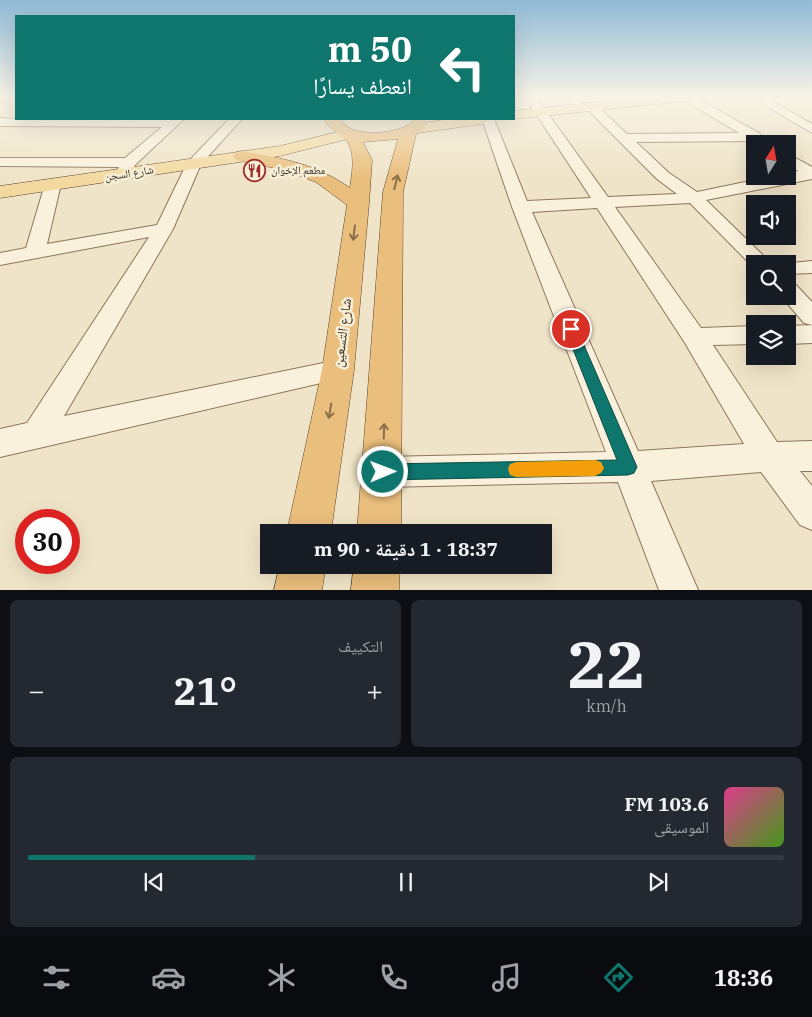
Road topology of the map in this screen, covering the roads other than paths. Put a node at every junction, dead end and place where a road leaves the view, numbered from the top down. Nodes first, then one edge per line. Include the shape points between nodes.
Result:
1 (173, 124) edge
2 (232, 124) edge
3 (439, 124) edge
4 (490, 124) edge
5 (549, 124) edge
6 (606, 124) edge
7 (734, 124) edge
8 (415, 126) edge
9 (342, 127) edge
10 (752, 135) edge
11 (623, 138) junction
12 (746, 140) edge
13 (250, 155) junction
14 (0, 162) edge
15 (194, 162) junction
16 (796, 163) edge
17 (126, 169) junction
18 (812, 173) edge
19 (53, 184) junction
20 (0, 192) edge
21 (694, 198) junction
22 (358, 203) junction
23 (604, 204) junction
24 (521, 207) junction
25 (164, 229) junction
26 (35, 252) junction
27 (753, 255) edge
28 (0, 259) edge
29 (812, 267) edge
30 (796, 268) edge
31 (796, 299) edge
32 (812, 317) edge
33 (812, 334) edge
34 (796, 335) edge
35 (746, 336) edge
36 (694, 337) junction
37 (338, 370) junction
38 (38, 433) junction
39 (0, 443) edge
40 (812, 456) edge
41 (769, 457) junction
42 (628, 467) junction
43 (383, 472) junction
44 (812, 513) edge
45 (310, 524) edge
46 (380, 524) edge
47 (301, 574) edge
48 (376, 574) edge
49 (298, 590) edge
50 (375, 590) edge
51 (679, 590) edge

1 - 17 street
2 - 15 street
3 - 8 main road
4 - 24 street
5 - 23 street
6 - 11 street
7 - 10 street
8 - 9 highway via 380,137
43 -> 8 highway via 394,192
9 - 13 main road, شارع السجن via 317,144
9 - 22 highway, شارع التسعين via 363,160
11 - 12 street
11 - 21 street via 663,176
13 - 15 main road, شارع السجن
13 - 22 highway via 323,178
14 - 17 street
15 - 17 main road, شارع السجن
15 - 25 street
16 - 18 street
17 - 19 main road, شارع السجن
18 - 21 street
19 - 20 main road, شارع السجن
19 - 26 street
21 - 23 street
21 - 27 street
22 -> 37 highway, شارع التسعين
23 - 24 street
23 - 36 street
24 - 42 street
25 - 26 street
25 - 38 street
26 - 28 street
29 - 30 street
31 - 32 street
33 - 34 street
35 - 36 street
36 - 41 street
37 - 38 street
37 -> 45 highway, شارع التسعين
38 - 39 street
40 - 41 street
41 - 42 street
41 - 44 street
42 - 43 street
42 - 51 street
43 - 46 highway
47 - 49 highway
48 - 50 highway

